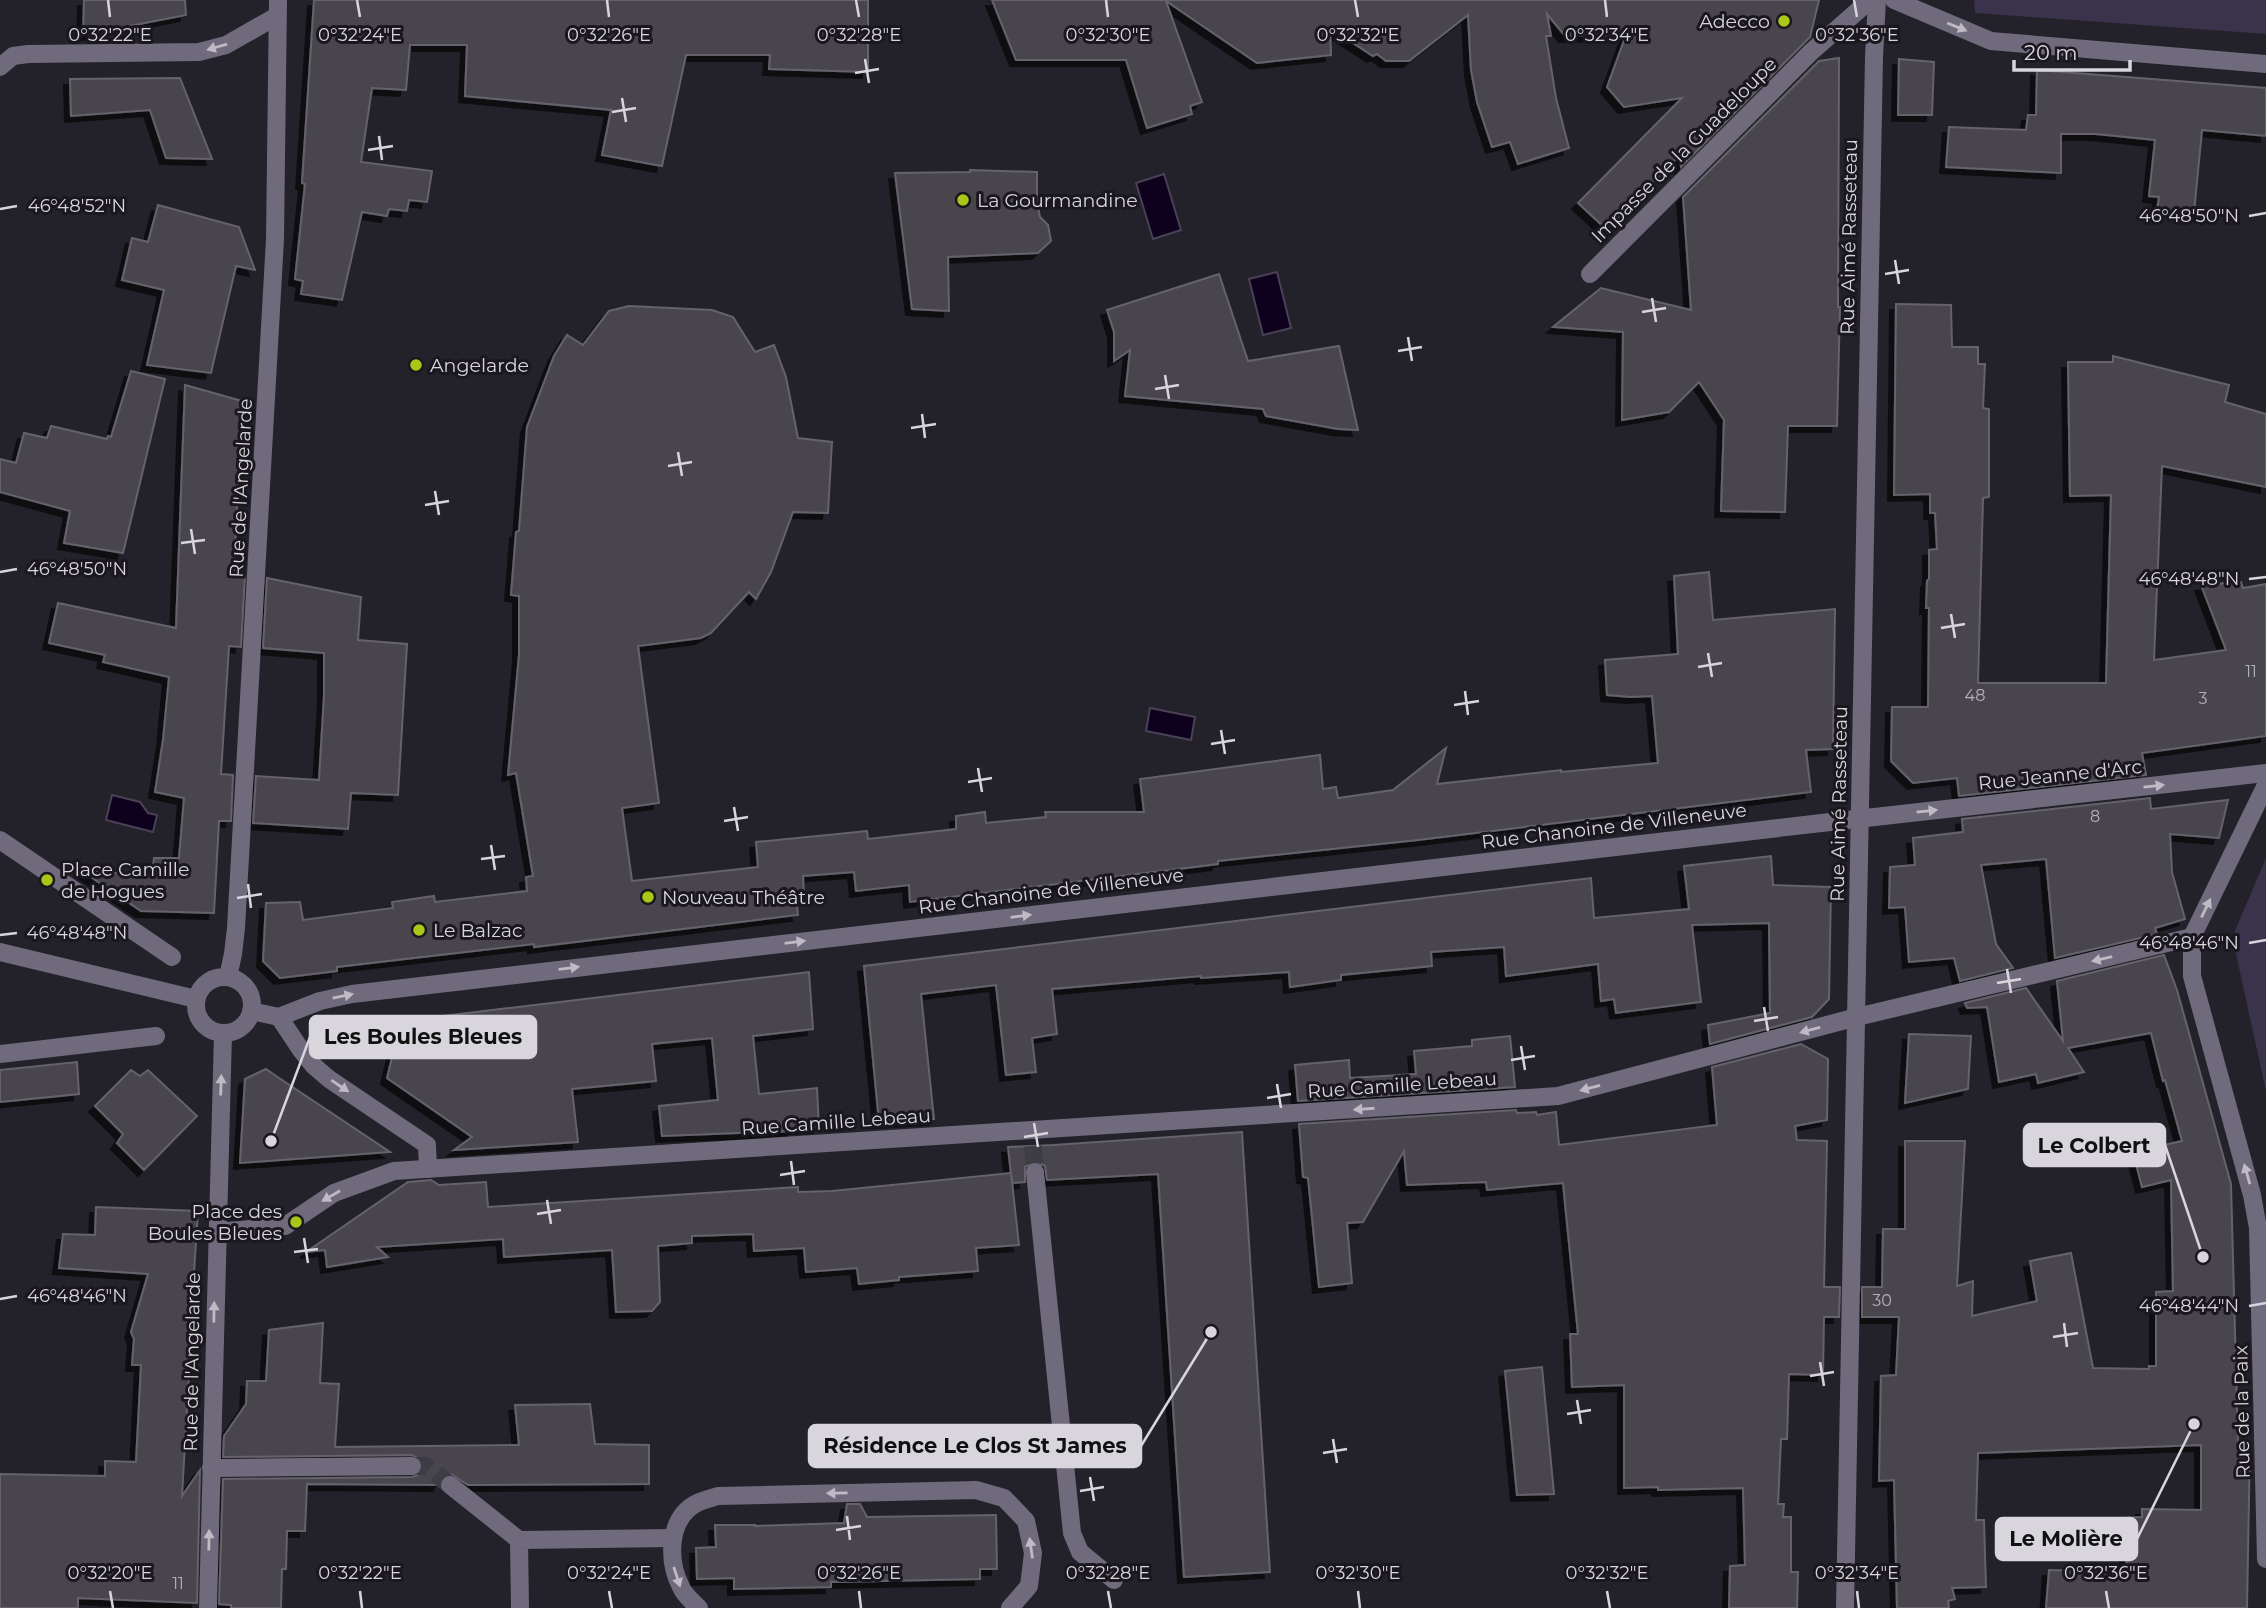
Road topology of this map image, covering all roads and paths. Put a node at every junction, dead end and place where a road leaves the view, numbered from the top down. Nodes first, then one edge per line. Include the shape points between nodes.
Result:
1 (1870, 0) edge
2 (1877, 0) edge
3 (1894, 0) edge
4 (278, 8) edge
5 (2266, 64) edge
6 (0, 67) edge
7 (1590, 274) dead end
8 (2266, 774) edge
9 (2266, 785) edge
10 (1860, 818) junction
11 (0, 840) edge
12 (2192, 937) junction
13 (0, 952) edge
14 (172, 957) dead end
15 (228, 977) junction
16 (196, 999) junction
17 (251, 1011) junction
18 (279, 1017) junction
19 (1857, 1017) junction
20 (223, 1033) junction
21 (156, 1036) dead end
22 (0, 1054) edge
23 (428, 1169) junction
24 (1035, 1172) tunnel mouth
25 (216, 1233) junction
26 (411, 1466) tunnel mouth
27 (211, 1468) junction
28 (450, 1485) tunnel mouth
29 (672, 1538) junction
30 (519, 1540) junction
31 (2266, 1559) edge
32 (1114, 1580) dead end
33 (208, 1608) edge
34 (520, 1608) edge
35 (699, 1608) edge
36 (1010, 1608) edge
37 (1845, 1608) edge

1 - 7 street, Impasse de la Guadeloupe via 1811,52
2 - 10 street, Rue Aimé Rasseteau
3 -> 5 street via 1991,41
4 -> 6 street via 226,45 199,52 28,54 13,56
4 - 15 street, Rue de l'Angelarde via 275,239 236,929
10 -> 8 street, Rue Jeanne d'Arc
12 -> 9 street, Rue de la Paix
18 -> 10 street, Rue Chanoine de Villeneuve via 352,994
10 - 19 street, Rue Aimé Rasseteau
11 - 14 street
12 -> 19 street, Rue Camille Lebeau
31 -> 12 street, Rue de la Paix via 2258,1228 2192,976
13 - 16 street
15 - 16 street via 210,980
15 - 17 street via 244,985
16 - 20 street via 201,1022
17 - 18 street
17 - 20 street via 240,1027
18 -> 23 street via 314,1066 427,1146
19 -> 23 street, Rue Camille Lebeau via 1558,1096 1032,1138
19 - 37 street, Rue Aimé Rasseteau
25 -> 20 street, Rue de l'Angelarde
21 - 22 street
23 -> 25 street, Rue Camille Lebeau via 394,1171 334,1193 285,1226
24 - 32 street via 1072,1532 1080,1552
27 -> 25 street, Rue de l'Angelarde
26 - 27 street
33 -> 27 street, Rue de l'Angelarde
28 - 30 street
29 - 30 street
29 -> 35 street via 673,1566 681,1589
36 -> 29 street via 1030,1586 1033,1553 1026,1521 1004,1497 976,1490 718,1496 695,1504 678,1520
30 - 34 street

